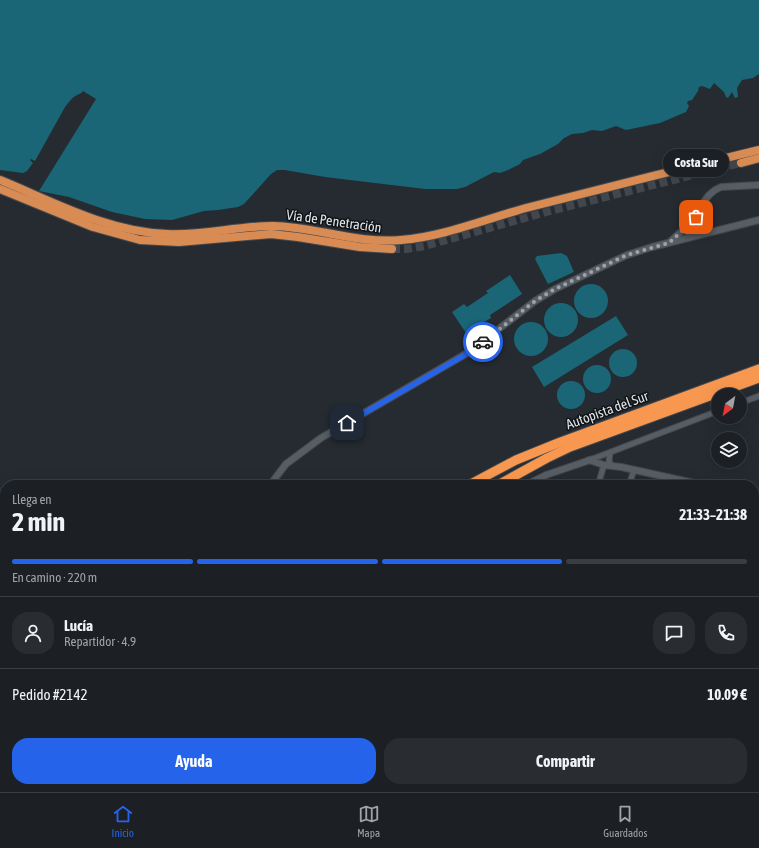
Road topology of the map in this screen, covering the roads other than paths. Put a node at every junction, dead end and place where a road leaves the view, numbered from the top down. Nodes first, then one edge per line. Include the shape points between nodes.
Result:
1 (759, 150) edge
2 (759, 158) edge
3 (741, 163) tunnel mouth
4 (0, 180) edge
5 (759, 185) edge
6 (0, 189) edge
7 (759, 220) edge
8 (690, 224) junction
9 (704, 234) junction
10 (316, 236) junction
11 (688, 237) junction
12 (669, 243) junction
13 (392, 249) tunnel mouth
14 (759, 369) edge
15 (759, 378) edge
16 (759, 396) edge
17 (747, 400) edge
18 (711, 414) edge
19 (610, 453) junction
20 (592, 459) junction
21 (607, 464) junction
22 (634, 470) junction
23 (668, 477) junction
24 (274, 480) edge
25 (478, 480) edge
26 (507, 480) edge
27 (536, 480) edge
28 (600, 480) edge
29 (631, 480) edge
30 (667, 480) edge
31 (681, 480) edge

1 - 10 highway, Vía de Penetración via 424,237 376,241
2 - 3 highway
4 - 10 highway, Vía de Penetración via 104,222 144,232 177,235 268,226 288,227
5 - 8 street via 718,188 709,195
6 - 10 highway, Vía de Penetración via 93,227 140,240 179,242 271,234
7 - 9 street
8 - 9 street
8 - 11 street via 685,231
8 - 12 street
9 - 11 street
10 - 13 highway, Vía de Penetración via 360,247
11 - 12 street
12 - 24 street via 621,258 555,289 535,301 469,352 321,438 286,464
14 - 25 highway, Autopista del Sur via 558,443 516,460
15 - 26 highway, Autopista del Sur via 570,447
16 - 17 street
18 - 19 street
19 - 20 street
19 - 21 street
20 - 21 street
20 - 27 street
21 - 22 street
21 - 28 street
22 - 23 street
22 - 29 street
23 - 30 street
23 - 31 street

